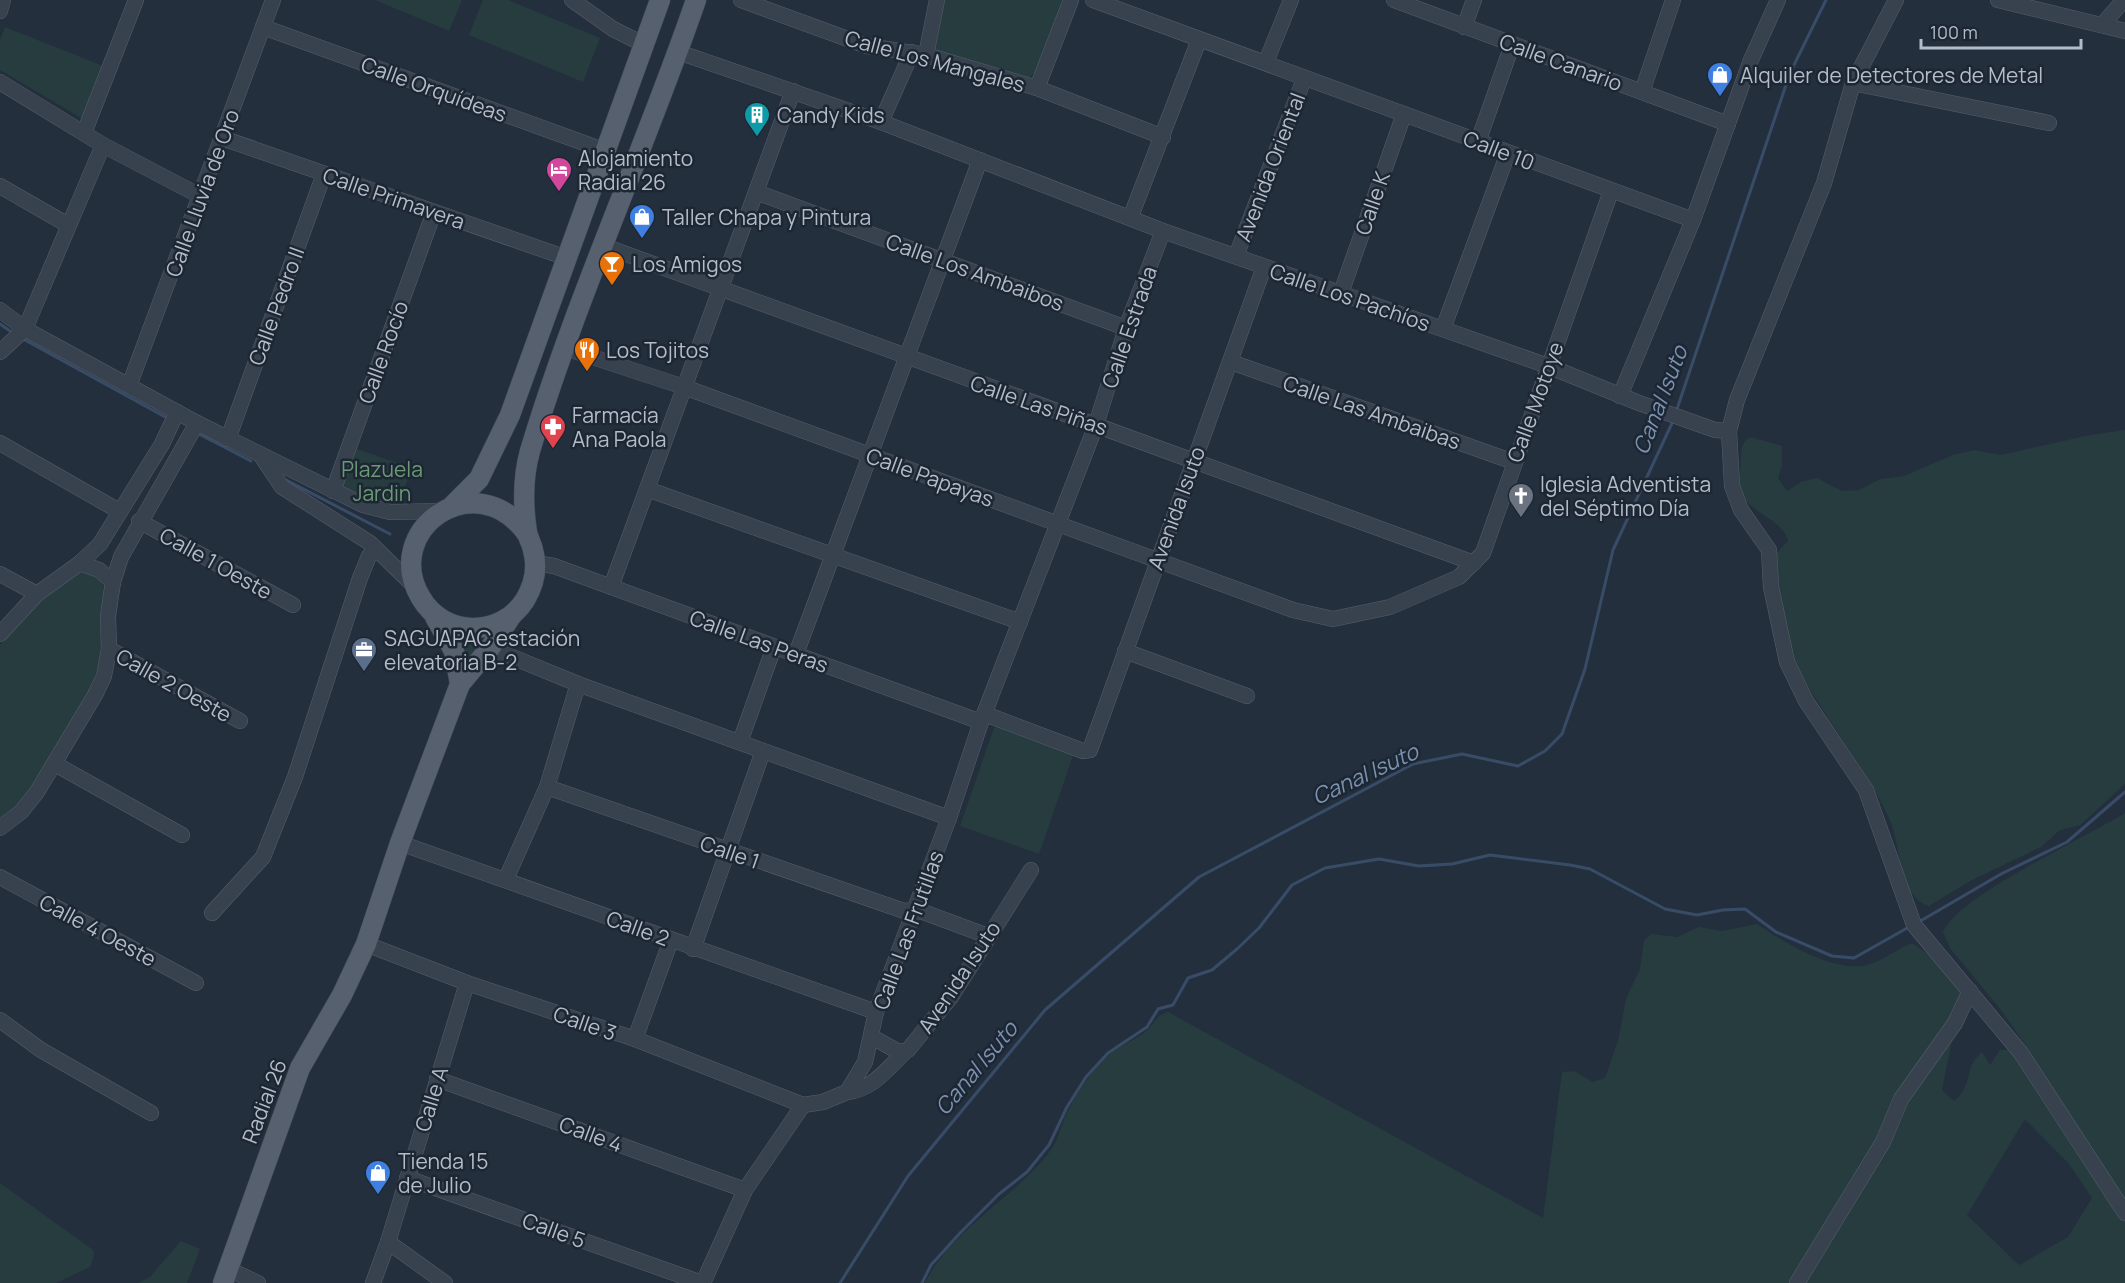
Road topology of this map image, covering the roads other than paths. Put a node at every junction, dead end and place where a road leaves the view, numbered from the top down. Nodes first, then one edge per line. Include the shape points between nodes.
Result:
1 (3, 0) edge
2 (136, 0) edge
3 (273, 0) edge
4 (572, 0) edge
5 (660, 0) edge
6 (696, 0) edge
7 (741, 0) edge
8 (938, 0) edge
9 (1071, 0) edge
10 (1093, 0) edge
11 (1291, 0) edge
12 (1394, 0) edge
13 (1474, 0) edge
14 (1673, 0) edge
15 (1778, 0) edge
16 (1896, 0) edge
17 (1998, 0) edge
18 (2124, 0) edge
19 (0, 11) edge
20 (2102, 25) junction
21 (263, 27) junction
22 (1464, 27) junction
23 (2125, 31) edge
24 (1199, 40) junction
25 (645, 45) junction
26 (1512, 45) junction
27 (678, 52) junction
28 (919, 53) junction
29 (1266, 62) junction
30 (1304, 79) junction
31 (0, 82) edge
32 (1853, 82) junction
33 (1037, 88) junction
34 (793, 91) junction
35 (1642, 92) junction
36 (1404, 114) junction
37 (881, 122) junction
38 (2049, 123) dead end
39 (1728, 124) junction
40 (84, 133) junction
41 (1163, 137) junction
42 (222, 138) junction
43 (1478, 142) junction
44 (103, 145) junction
45 (606, 151) junction
46 (1508, 153) junction
47 (980, 160) junction
48 (324, 174) junction
49 (0, 186) edge
50 (1611, 191) junction
51 (756, 192) junction
52 (202, 197) junction
53 (434, 212) junction
54 (1131, 216) junction
55 (1693, 220) junction
56 (68, 225) junction
57 (1163, 231) junction
58 (604, 246) junction
59 (1236, 256) junction
60 (567, 258) junction
61 (944, 260) junction
62 (1264, 267) junction
63 (721, 288) junction
64 (1341, 292) junction
65 (0, 310) edge
66 (1126, 328) junction
67 (26, 329) junction
68 (1443, 329) junction
69 (4, 342) edge
70 (566, 348) junction
71 (907, 358) junction
72 (1231, 362) junction
73 (1548, 366) junction
74 (129, 386) junction
75 (684, 387) junction
76 (1620, 396) junction
77 (510, 415) junction
78 (175, 419) junction
79 (1096, 425) junction
80 (193, 428) junction
81 (536, 431) junction
82 (1722, 431) junction
83 (228, 439) junction
84 (0, 443) edge
85 (260, 454) junction
86 (871, 456) junction
87 (1193, 459) junction
88 (1514, 462) junction
89 (647, 489) junction
90 (333, 491) junction
91 (447, 509) junction
92 (119, 511) junction
93 (139, 520) junction
94 (1058, 524) junction
95 (527, 534) junction
96 (100, 544) junction
97 (376, 549) junction
98 (834, 554) junction
99 (120, 557) junction
100 (1157, 560) junction
101 (1474, 562) junction
102 (80, 563) junction
103 (536, 563) junction
104 (0, 574) edge
105 (113, 582) junction
106 (415, 587) junction
107 (611, 587) junction
108 (37, 594) junction
109 (293, 605) dead end
110 (429, 609) junction
111 (1293, 610) joint
112 (512, 614) junction
113 (1020, 622) junction
114 (0, 634) edge
115 (774, 647) junction
116 (490, 648) junction
117 (109, 650) junction
118 (1125, 651) junction
119 (796, 654) junction
120 (460, 684) junction
121 (578, 684) junction
122 (1247, 696) dead end
123 (983, 718) junction
124 (240, 721) dead end
125 (741, 742) junction
126 (1090, 750) joint
127 (763, 751) junction
128 (55, 764) junction
129 (547, 787) junction
130 (949, 818) junction
131 (0, 828) edge
132 (182, 835) dead end
133 (400, 843) junction
134 (729, 852) junction
135 (1031, 870) dead end
136 (0, 877) edge
137 (506, 879) junction
138 (915, 909) junction
139 (212, 913) dead end
140 (988, 936) junction
141 (671, 940) junction
142 (366, 944) junction
143 (693, 949) junction
144 (196, 982) dead end
145 (467, 983) junction
146 (1970, 991) junction
147 (876, 1012) junction
148 (0, 1020) edge
149 (872, 1037) junction
150 (634, 1040) junction
151 (905, 1052) junction
152 (437, 1079) junction
153 (847, 1092) junction
154 (803, 1105) junction
155 (151, 1113) dead end
156 (407, 1178) junction
157 (745, 1190) junction
158 (2125, 1213) edge
159 (388, 1242) junction
160 (225, 1276) edge
161 (258, 1283) edge
162 (373, 1283) edge
163 (445, 1283) edge
164 (702, 1283) edge
165 (1797, 1283) edge

1 - 19 street
2 - 40 street
3 - 21 street, Calle Lluvia de Oro
4 - 25 street via 613,29
5 - 25 main road
6 - 27 main road
7 - 28 street, Calle Los Mangales via 867,46
8 - 28 street
9 - 33 street
10 - 24 street, Avenida Oriental
11 - 29 street
12 - 22 street, Calle Canario
13 - 22 street
14 - 35 street
15 - 39 street
16 - 32 street
17 - 20 street
18 - 20 street
20 - 23 street
21 - 42 street, Calle Lluvia de Oro
21 - 45 street, Calle Orquídeas
22 - 26 street, Calle Canario
24 - 29 street, Avenida Oriental
24 - 41 street
25 - 45 main road
26 - 35 street, Calle Canario
26 - 43 street
27 - 34 street, Calle Los Pachíos
27 - 58 main road
28 - 33 street, Calle Los Mangales
28 - 37 street
29 - 30 street, Avenida Oriental
30 - 36 street, Calle 10
30 - 59 street, Avenida Oriental
31 - 40 street
32 - 38 street
32 - 82 street via 1824,183
33 - 41 street, Calle Los Mangales
34 - 37 street, Calle Los Pachíos
34 - 51 street
35 - 39 street, Calle Canario
36 - 43 street, Calle 10
36 - 64 street, Calle K
37 - 47 street, Calle Los Pachíos
39 - 55 street
40 - 44 street
41 - 54 street
42 - 48 street, Calle Primavera
42 - 52 street, Calle Lluvia de Oro
43 - 46 street, Calle 10
44 - 52 street
44 - 56 street
45 - 60 main road
46 - 50 street, Calle 10
46 - 68 street
47 - 54 street, Calle Los Pachíos
47 - 61 street
48 - 53 street, Calle Primavera
48 - 83 street, Calle Pedro II
49 - 56 street
50 - 55 street, Calle 10
50 - 73 street, Calle Motoye
51 - 61 street, Calle Los Ambaibos
51 - 63 street
52 - 74 street, Calle Lluvia de Oro
53 - 60 street, Calle Primavera
53 - 90 street, Calle Rocío
54 - 57 street, Calle Los Pachíos
55 - 76 street
56 - 67 street
57 - 59 street, Calle Los Pachíos
57 - 66 street, Calle Estrada
58 - 63 street, Calle Las Piñas
58 - 70 main road
59 - 62 street, Calle Los Pachíos
60 - 77 main road
61 - 66 street, Calle Los Ambaibos
61 - 71 street
62 - 64 street, Calle Los Pachíos
62 - 72 street, Avenida Isuto
63 - 71 street, Calle Las Piñas
63 - 75 street
64 - 68 street, Calle Los Pachíos
65 - 67 street
66 - 79 street, Calle Estrada
67 - 69 street
67 - 74 street
68 - 73 street, Calle Los Pachíos
70 - 75 street, Calle Papayas
70 - 81 main road
71 - 79 street, Calle Las Piñas
71 - 86 street
72 - 87 street, Avenida Isuto
72 - 88 street, Calle Las Ambaibas
73 - 76 street, Calle Los Pachíos
73 - 88 street, Calle Motoye
74 - 78 street
75 - 86 street, Calle Papayas
75 - 89 street
76 - 82 street, Calle Los Pachíos
77 - 81 main road via 520,430
77 - 91 main road via 479,479
78 - 80 street
78 - 92 street
79 - 87 street, Calle Las Piñas
79 - 94 street, Calle Estrada
80 - 83 street
80 - 93 street
81 - 95 main road via 528,456 524,492
82 - 146 street via 1732,486 1741,510 1769,550 1771,587 1787,662 1806,701 1866,790 1914,925
83 - 85 street
84 - 92 street
85 - 90 street
85 - 97 street via 282,487
86 - 94 street, Calle Papayas
86 - 98 street
87 - 100 street, Avenida Isuto
87 - 101 street, Calle Las Piñas
88 - 101 street, Calle Motoye via 1483,553
89 - 98 street
89 - 107 street
90 - 91 street via 390,512
91 - 95 main road via 483,503 502,509
91 - 106 main road via 429,521 418,536 412,552
92 - 96 street
93 - 99 street
93 - 109 street, Calle 1 Oeste
94 - 100 street, Calle Papayas
94 - 113 street, Calle Estrada
95 - 103 main road
96 - 99 street via 104,555
96 - 102 street
97 - 106 street
97 - 139 street via 360,578 295,777 262,856
98 - 113 street
98 - 119 street
99 - 105 street
100 - 111 street, Calle Papayas
100 - 118 street, Avenida Isuto
101 - 111 street, Calle Motoye via 1459,577 1390,607 1333,619
102 - 105 street via 99,570
102 - 108 street
103 - 107 street, Calle Las Peras
103 - 112 main road via 530,591
104 - 108 street
105 - 117 street
106 - 110 main road
107 - 115 street, Calle Las Peras
108 - 114 street
110 - 112 main road via 454,627 472,629 500,622
110 - 120 main road via 454,651
112 - 116 main road
113 - 123 street, Calle Las Frutillas
115 - 119 street, Calle Las Peras
115 - 125 street
116 - 120 main road
116 - 121 street
117 - 124 street, Calle 2 Oeste
117 - 128 street via 95,695
118 - 122 street
118 - 126 street, Avenida Isuto
119 - 123 street, Calle Las Peras
120 - 133 main road, Radial 26
121 - 125 street
121 - 129 street
123 - 126 street, Calle Las Peras
123 - 130 street, Calle Las Frutillas
125 - 127 street
127 - 130 street
127 - 134 street
128 - 131 street via 21,812
128 - 132 street
129 - 134 street, Calle 1
129 - 137 street
130 - 138 street, Calle Las Frutillas
133 - 137 street, Calle 2
133 - 142 main road, Radial 26
134 - 138 street, Calle 1 via 904,911
134 - 143 street
135 - 140 street, Avenida Isuto
136 - 144 street, Calle 4 Oeste
137 - 141 street, Calle 2
138 - 140 street, Calle 1
138 - 147 street, Calle Las Frutillas
140 - 151 street, Avenida Isuto via 951,997
141 - 143 street, Calle 2
141 - 150 street
142 - 145 street, Calle 3
142 - 160 main road, Radial 26 via 300,1068
143 - 147 street, Calle 2
145 - 150 street, Calle 3
145 - 152 street, Calle A
146 - 158 street via 2021,1053
146 - 165 street via 1955,1023 1900,1099 1883,1142
147 - 149 street, Calle Las Frutillas
148 - 155 street via 41,1050
149 - 151 street, Avenida Isuto
149 - 153 street, Calle Las Frutillas via 865,1062
150 - 154 street, Calle 3
151 - 153 street via 871,1085
152 - 156 street, Calle A
152 - 157 street, Calle 4
153 - 154 street
154 - 157 street
156 - 159 street, Calle A
156 - 164 street, Calle 5
157 - 164 street
159 - 162 street, Calle A
159 - 163 street
160 - 161 street

